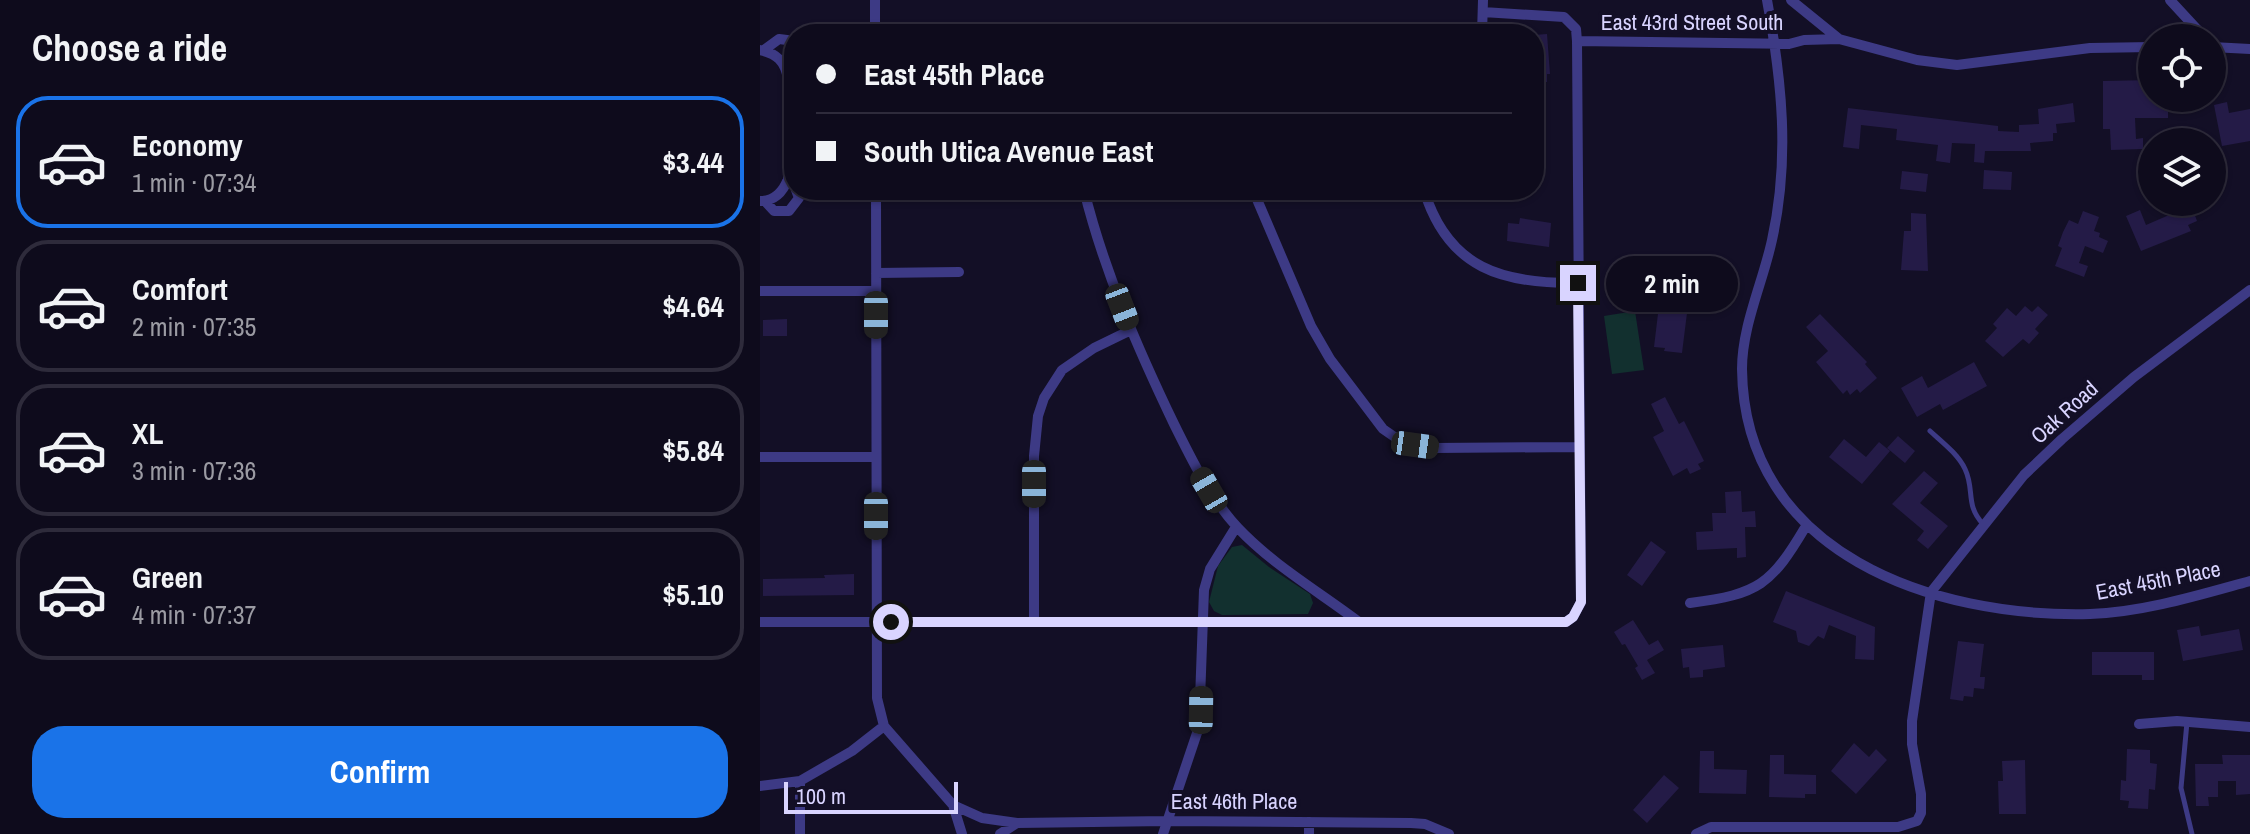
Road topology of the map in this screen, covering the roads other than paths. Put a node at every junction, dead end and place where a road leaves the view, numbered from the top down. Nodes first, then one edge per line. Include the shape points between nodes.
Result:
1 (875, 0) edge
2 (1483, 0) edge
3 (1767, 0) edge
4 (1791, 0) edge
5 (2170, 0) edge
6 (1483, 12) junction
7 (875, 24) edge
8 (1482, 24) edge
9 (2192, 24) edge
10 (1839, 39) junction
11 (784, 40) edge
12 (1577, 41) junction
13 (1774, 43) junction
14 (2138, 47) edge
15 (2226, 47) edge
16 (2250, 49) edge
17 (762, 50) edge
18 (784, 63) edge
19 (784, 191) edge
20 (797, 200) edge
21 (876, 200) edge
22 (1087, 200) edge
23 (1257, 200) edge
24 (1428, 200) edge
25 (762, 201) edge
26 (959, 272) dead end
27 (876, 273) junction
28 (1578, 283) junction
29 (2250, 290) edge
30 (760, 291) edge
31 (876, 291) junction
32 (1131, 330) junction
33 (1930, 431) dead end
34 (1578, 447) junction
35 (760, 457) edge
36 (876, 457) junction
37 (1983, 524) junction
38 (1806, 526) junction
39 (1236, 527) junction
40 (2250, 581) edge
41 (1931, 592) junction
42 (1690, 603) dead end
43 (760, 622) edge
44 (877, 622) junction
45 (1034, 622) junction
46 (1202, 622) junction
47 (1359, 622) junction
48 (2188, 721) junction
49 (2139, 724) dead end
50 (884, 726) junction
51 (2250, 727) edge
52 (800, 781) junction
53 (760, 786) edge
54 (953, 805) junction
55 (1168, 821) junction
56 (1309, 822) junction
57 (1017, 823) junction
58 (1849, 830) edge
59 (800, 834) edge
60 (962, 834) edge
61 (1000, 834) edge
62 (1163, 834) edge
63 (1309, 834) edge
64 (1449, 834) edge
65 (1696, 834) edge
66 (2192, 834) edge

1 - 7 street
2 - 6 street
3 - 13 street, East 45th Place
4 - 10 street
5 - 9 street
6 - 8 street
6 - 12 street, East 43rd Street South via 1564,17 1576,29
10 - 13 street, East 43rd Street South
10 - 14 street, East 43rd Street South via 1957,65
11 - 17 street
12 - 13 street, East 43rd Street South
12 - 28 street
13 - 38 street, East 45th Place via 1783,115 1781,191 1745,342 1743,377 1746,412 1760,459
15 - 16 street
17 - 18 street
19 - 25 street
20 - 25 street via 789,211 774,211
21 - 27 street
22 - 32 street
23 - 34 street via 1330,359 1372,417 1399,440 1434,448
24 - 28 street via 1450,241 1480,267 1533,283
26 - 27 street
27 - 31 street
28 - 34 street
29 - 37 street, Oak Road via 2085,418 2024,475
30 - 31 street
31 - 36 street
32 - 39 street via 1191,458
32 - 45 street via 1062,370 1038,416
33 - 37 lane via 1965,470 1973,514
34 - 47 street via 1581,602 1573,617 1566,622
35 - 36 street
36 - 44 street
37 - 41 street, Oak Road
38 - 41 street, East 45th Place via 1865,567
38 - 42 street via 1777,572 1761,585
39 - 46 street via 1210,569
39 - 47 street
40 - 41 street, East 45th Place via 2094,614 2033,614
41 - 58 street via 1912,721 1921,813 1917,821 1898,827
43 - 44 street
44 - 45 street
44 - 50 street via 877,698
45 - 46 street
46 - 47 street
46 - 55 street via 1199,727
48 - 49 street
48 - 51 street
48 - 66 lane via 2181,788
50 - 52 street
50 - 54 street
52 - 53 street
52 - 59 street
54 - 57 street, East 46th Place via 994,821
54 - 60 street
55 - 56 street, East 46th Place
55 - 57 street, East 46th Place
55 - 62 street
56 - 63 street
56 - 64 street, East 46th Place via 1425,824
57 - 61 street
58 - 65 street via 1711,827

